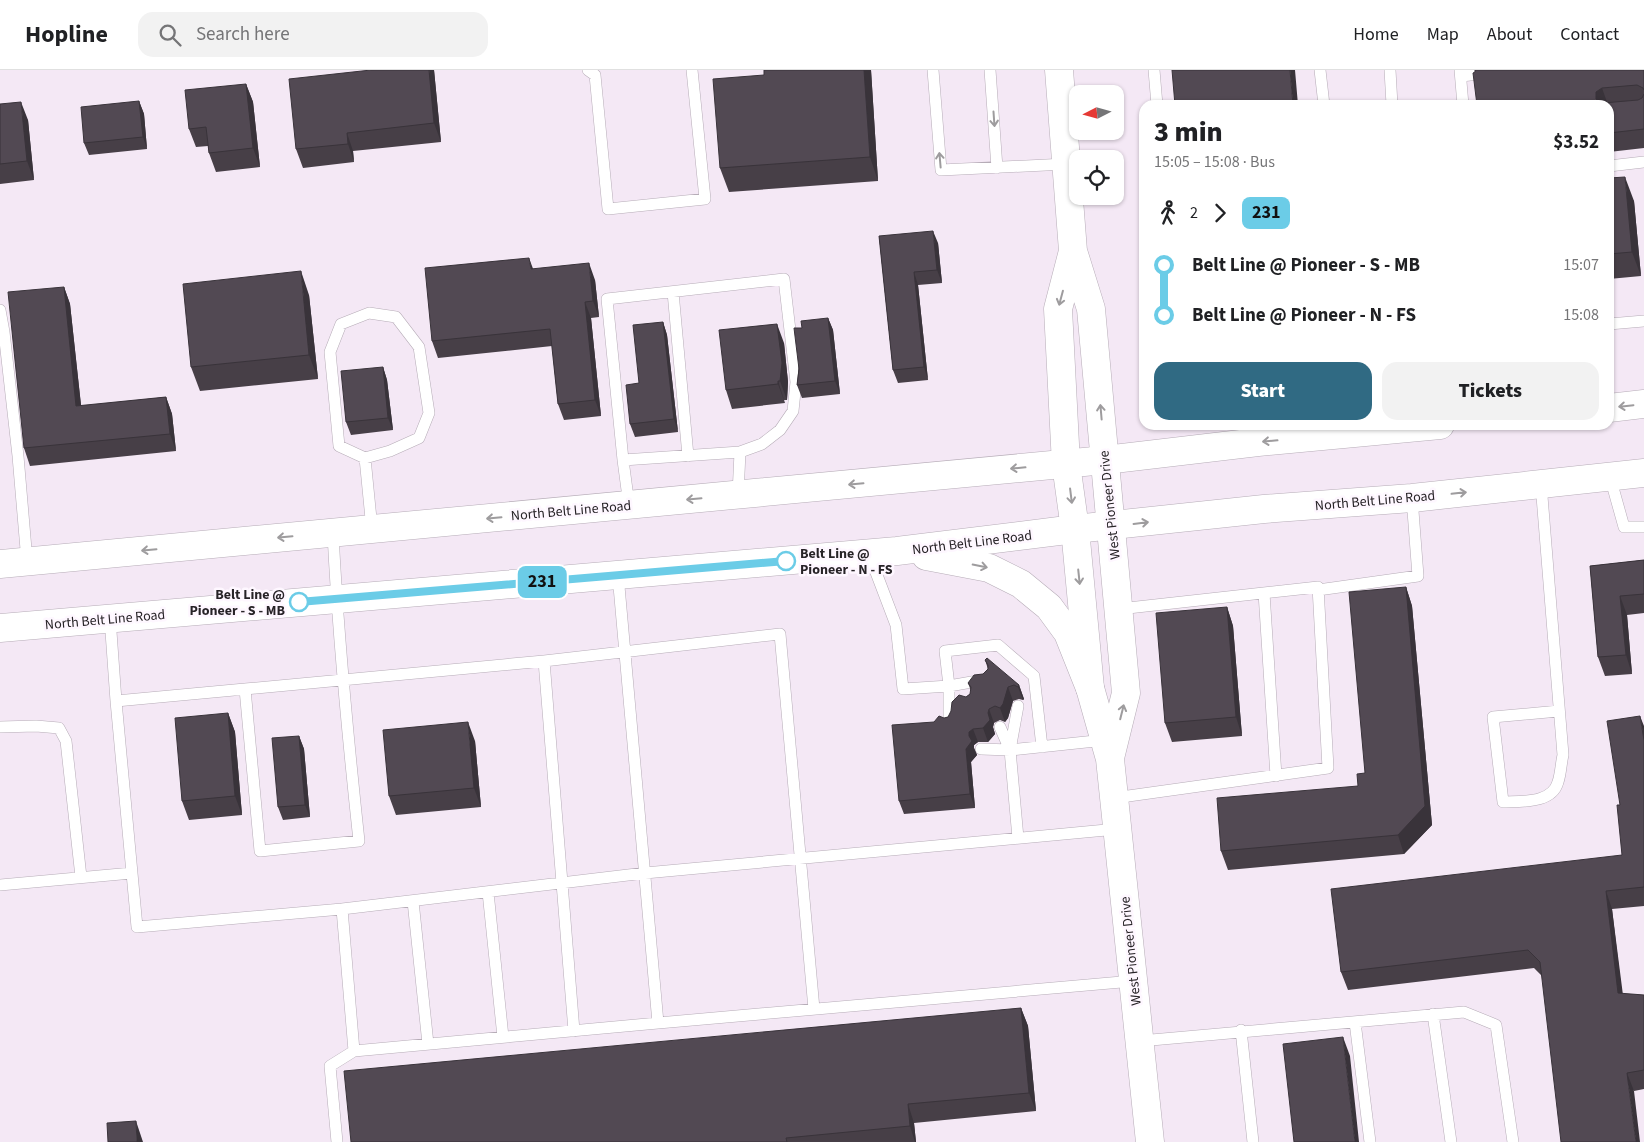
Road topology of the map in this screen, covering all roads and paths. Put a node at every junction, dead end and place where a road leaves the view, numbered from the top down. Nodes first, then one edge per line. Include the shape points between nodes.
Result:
1 (588, 70) edge
2 (692, 70) edge
3 (933, 70) edge
4 (990, 70) edge
5 (1059, 70) edge
6 (1154, 70) edge
7 (1320, 70) edge
8 (1390, 70) edge
9 (1505, 72) edge
10 (1460, 73) edge
11 (1157, 100) edge
12 (1323, 100) edge
13 (1392, 100) edge
14 (1462, 100) edge
15 (1644, 162) edge
16 (1066, 164) junction
17 (1614, 165) edge
18 (997, 168) junction
19 (1073, 251) junction
20 (673, 292) junction
21 (0, 310) edge
22 (1644, 321) edge
23 (1614, 324) edge
24 (1644, 404) edge
25 (1614, 407) edge
26 (1337, 430) edge
27 (1296, 432) edge
28 (740, 452) junction
29 (688, 456) junction
30 (365, 458) junction
31 (623, 460) junction
32 (1105, 460) junction
33 (1066, 464) junction
34 (1644, 473) edge
35 (1610, 477) junction
36 (1541, 484) junction
37 (738, 495) junction
38 (1412, 498) junction
39 (629, 505) junction
40 (1112, 526) junction
41 (1644, 527) edge
42 (372, 529) junction
43 (1075, 529) junction
44 (333, 532) junction
45 (897, 552) junction
46 (869, 554) junction
47 (27, 561) junction
48 (0, 564) edge
49 (618, 575) junction
50 (1318, 590) junction
51 (1264, 593) junction
52 (337, 599) junction
53 (1119, 609) junction
54 (110, 618) junction
55 (0, 628) edge
56 (625, 651) junction
57 (544, 661) junction
58 (344, 680) junction
59 (986, 680) edge
60 (949, 686) junction
61 (1090, 688) junction
62 (245, 689) junction
63 (963, 697) edge
64 (116, 702) junction
65 (1018, 706) dead end
66 (1559, 711) junction
67 (949, 724) edge
68 (0, 727) edge
69 (1000, 727) dead end
70 (1042, 747) junction
71 (982, 749) dead end
72 (1010, 750) junction
73 (1107, 750) junction
74 (1276, 776) junction
75 (1114, 798) junction
76 (1117, 828) junction
77 (1018, 838) junction
78 (800, 858) junction
79 (132, 873) junction
80 (645, 873) junction
81 (81, 877) junction
82 (561, 883) junction
83 (0, 885) edge
84 (488, 892) junction
85 (413, 901) junction
86 (342, 909) junction
87 (1133, 981) junction
88 (814, 1009) junction
89 (1433, 1014) junction
90 (1355, 1022) junction
91 (658, 1023) junction
92 (1241, 1030) junction
93 (574, 1031) junction
94 (503, 1037) junction
95 (1140, 1040) junction
96 (428, 1044) junction
97 (354, 1051) junction
98 (337, 1142) edge
99 (1150, 1142) edge
100 (1253, 1142) edge
101 (1370, 1142) edge
102 (1451, 1142) edge
103 (1513, 1142) edge

1 - 2 lane via 594,75 608,209 705,199
18 -> 3 lane via 941,170
4 -> 18 lane
5 - 16 main road, West Pioneer Drive
6 - 11 lane
7 - 12 lane
8 - 13 lane
9 - 10 lane
10 - 14 lane
15 - 17 lane
16 - 18 lane
16 - 19 main road, West Pioneer Drive
32 -> 19 main road, West Pioneer Drive via 1091,308
19 -> 33 main road, West Pioneer Drive via 1058,309
20 - 28 lane via 784,279 796,382 793,411 780,430 762,444
20 - 29 lane
20 - 31 lane via 607,299
21 - 47 lane
22 - 23 lane
24 -> 25 main road
26 - 27 main road, North Belt Line Road
27 -> 32 main road, North Belt Line Road
28 - 29 lane
28 - 37 lane
29 - 31 lane
30 - 30 lane via 419,438 428,413 418,348 396,317 369,313 341,324 330,352 339,446
30 - 42 lane
31 - 39 lane
32 - 33 main road, North Belt Line Road
32 - 40 main road, West Pioneer Drive
33 -> 37 main road, North Belt Line Road
33 -> 43 main road, West Pioneer Drive
34 - 35 main road, North Belt Line Road
35 - 36 main road, North Belt Line Road
35 - 41 lane via 1624,527
38 -> 36 main road, North Belt Line Road
36 - 66 lane
37 -> 39 main road, North Belt Line Road
40 -> 38 main road, North Belt Line Road via 1264,508
38 - 50 lane via 1418,576
39 -> 42 main road, North Belt Line Road
40 - 43 main road, North Belt Line Road
40 - 53 main road, West Pioneer Drive
42 - 44 main road, North Belt Line Road
43 - 45 main road, North Belt Line Road
43 -> 61 main road, West Pioneer Drive
44 -> 47 main road, North Belt Line Road
44 - 52 lane
45 - 46 main road, North Belt Line Road
45 -> 61 main road via 989,568 1021,584 1049,607 1068,633
46 - 49 main road, North Belt Line Road
46 - 60 lane via 896,625 904,689
47 - 48 main road, North Belt Line Road
49 - 52 main road, North Belt Line Road
49 - 56 lane
50 - 51 lane via 1318,587
50 - 74 lane via 1328,768
51 - 53 lane
51 - 74 lane
52 - 54 main road, North Belt Line Road
52 - 58 lane
73 -> 53 main road, West Pioneer Drive via 1126,693
54 - 55 main road, North Belt Line Road
54 - 64 lane
56 - 57 lane
56 - 78 lane via 780,634
56 - 80 lane
57 - 58 lane
57 - 82 lane
58 - 62 lane
58 - 62 lane via 358,841 260,851
59 - 60 lane
60 - 63 lane
60 - 67 lane
60 - 70 lane via 944,651 998,645 1034,676
61 - 73 main road, West Pioneer Drive
62 - 64 lane
64 - 79 lane
65 - 72 lane
66 - 66 lane via 1563,755 1558,784 1547,796 1529,801 1503,802 1493,717
68 - 81 lane via 58,728 66,741
69 - 72 lane
70 - 72 lane
70 - 73 lane
71 - 72 lane
72 - 77 lane
73 - 75 main road, West Pioneer Drive
74 - 75 lane
75 - 76 main road, West Pioneer Drive
76 - 77 lane
76 - 87 main road, West Pioneer Drive
77 - 78 lane
78 - 80 lane
78 - 88 lane
79 - 81 lane
79 - 86 lane via 137,927
80 - 82 lane
80 - 91 lane
81 - 83 lane
82 - 84 lane
82 - 93 lane
84 - 85 lane
84 - 94 lane
85 - 86 lane
85 - 96 lane
86 - 97 lane
87 - 88 lane
87 - 95 main road, West Pioneer Drive
88 - 91 lane
89 - 90 lane
89 - 102 lane
89 - 103 lane via 1464,1012 1496,1025
90 - 92 lane
90 - 101 lane
91 - 93 lane
92 - 95 lane
92 - 100 lane
93 - 94 lane
94 - 96 lane
95 - 99 main road, West Pioneer Drive
96 - 97 lane
97 - 98 lane via 330,1066

